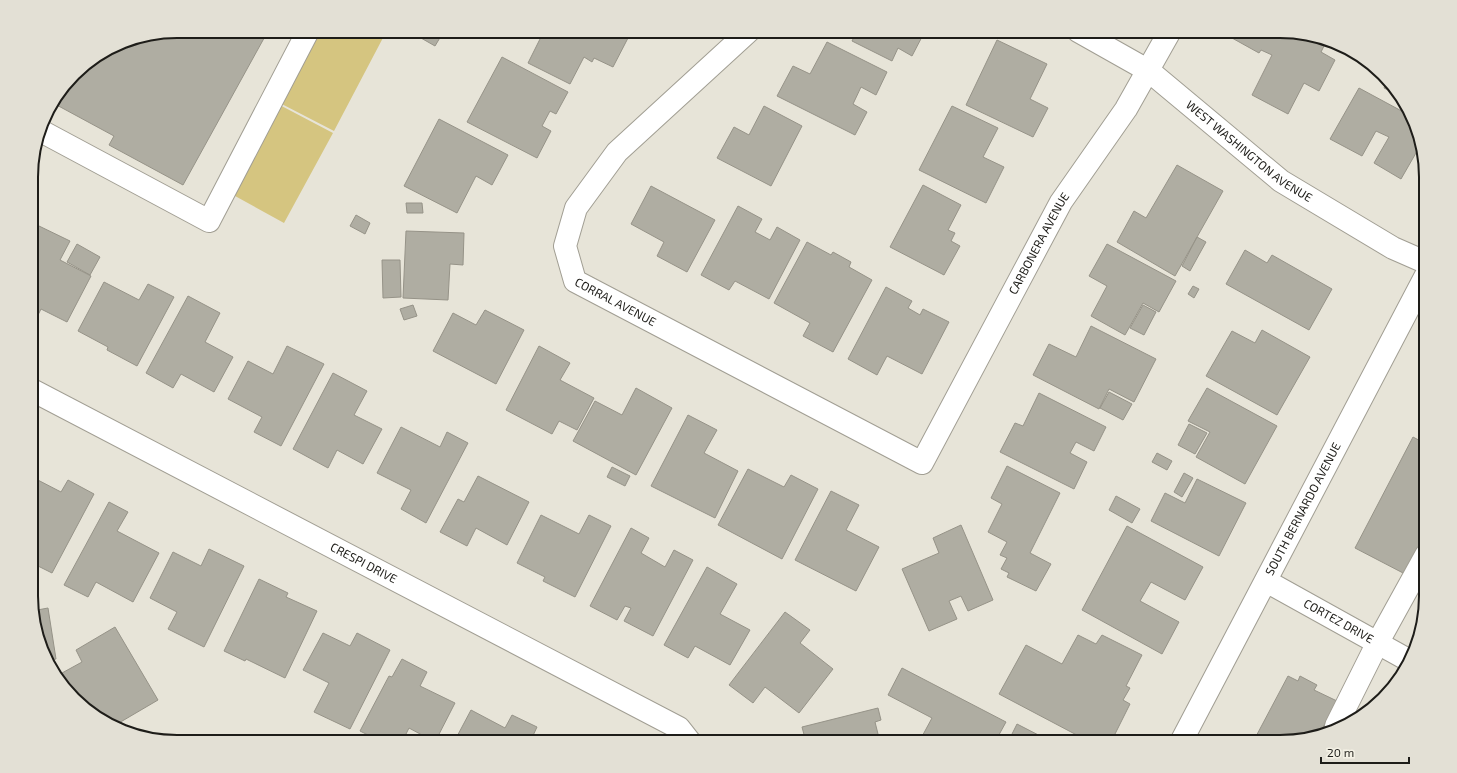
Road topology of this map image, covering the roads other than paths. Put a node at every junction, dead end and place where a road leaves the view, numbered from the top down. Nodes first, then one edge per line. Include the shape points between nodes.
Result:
1 (304, 38) edge
2 (741, 38) edge
3 (1090, 38) edge
4 (1166, 38) edge
5 (1149, 71) junction
6 (45, 133) edge
7 (1419, 259) edge
8 (1419, 288) edge
9 (38, 393) edge
10 (922, 463) joint
11 (1419, 568) edge
12 (1266, 581) junction
13 (1378, 642) junction
14 (1405, 658) edge
15 (1338, 722) edge
16 (684, 735) edge
17 (1185, 735) edge

1 - 6 street via 210,221
2 - 10 street, CORRAL AVENUE via 617,152 576,208 565,246 574,281
3 - 5 street, WEST WASHINGTON AVENUE
4 - 5 street, CARBONERA AVENUE
5 - 7 street, WEST WASHINGTON AVENUE via 1281,181 1393,248
5 - 10 street, CARBONERA AVENUE via 1126,109 1061,202
8 - 12 street, SOUTH BERNARDO AVENUE
9 - 16 street, CRESPI DRIVE via 679,728
11 - 13 street
12 - 13 street, CORTEZ DRIVE
12 - 17 street, SOUTH BERNARDO AVENUE
13 - 14 street, CORTEZ DRIVE
13 - 15 street

